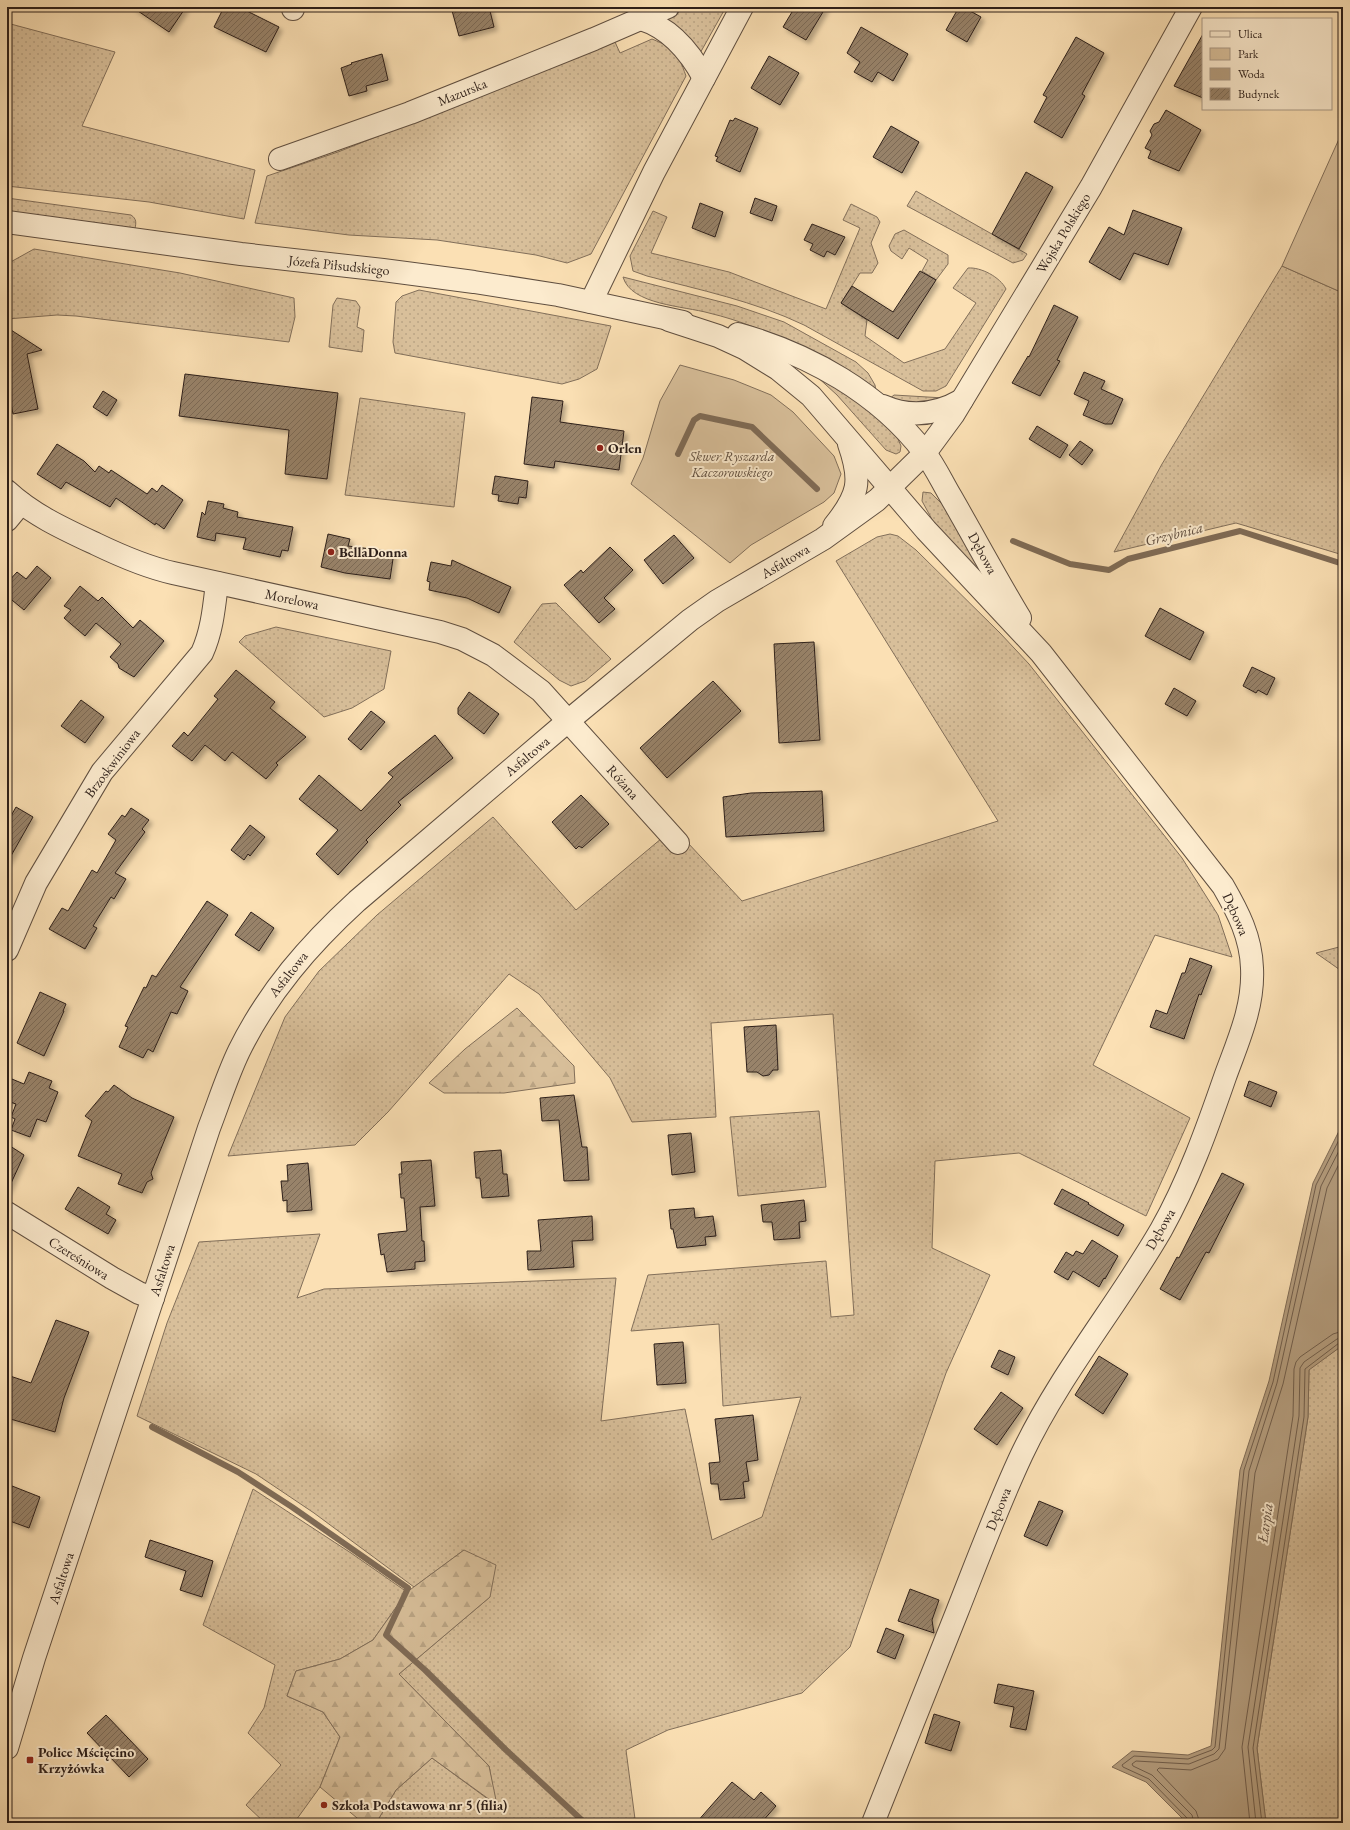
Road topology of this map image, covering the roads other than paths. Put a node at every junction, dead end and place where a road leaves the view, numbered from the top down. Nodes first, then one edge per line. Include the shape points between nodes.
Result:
1 (668, 7) edge
2 (742, 7) edge
3 (1191, 7) edge
4 (641, 19) junction
5 (704, 78) junction
6 (280, 159) dead end
7 (7, 222) edge
8 (591, 302) junction
9 (669, 320) junction
10 (962, 400) junction
11 (876, 402) junction
12 (842, 431) junction
13 (925, 453) junction
14 (890, 489) junction
15 (14, 497) edge
16 (7, 520) edge
17 (823, 539) junction
18 (216, 583) junction
19 (1041, 653) junction
20 (568, 721) junction
21 (678, 843) dead end
22 (7, 950) edge
23 (7, 1213) edge
24 (153, 1298) junction
25 (7, 1748) edge
26 (873, 1823) edge

1 - 4 street, Mazurska
2 - 5 street
3 - 10 street, Wojska Polskiego via 1091,187
4 - 5 street via 654,23 689,52
4 - 6 street, Mazurska via 410,113
5 - 8 street via 654,172
7 - 8 street, Józefa Piłsudskiego via 241,254 430,276
8 - 9 street, Józefa Piłsudskiego
9 - 11 street, Józefa Piłsudskiego via 723,330 785,350 834,374
9 - 12 street, Józefa Piłsudskiego via 718,336 755,354 799,385
10 - 11 street, Józefa Piłsudskiego via 942,410 918,414 893,410
10 - 13 street, Wojska Polskiego
11 - 13 street, Józefa Piłsudskiego
12 - 14 street, Józefa Piłsudskiego
12 - 17 street, Józefa Piłsudskiego via 855,460 857,484 851,502
13 - 14 street, Asfaltowa
13 - 19 street, Dębowa
14 - 17 street, Asfaltowa
14 - 19 street, Dębowa
15 - 16 street
15 - 18 street, Morelowa via 52,523 131,560 158,570
17 - 20 street, Asfaltowa via 700,613
18 - 20 street, Morelowa via 435,630 462,639 503,662 541,691
18 - 22 street, Brzoskwiniowa via 213,619 208,641 202,653 102,772 36,883
19 - 26 street, Dębowa via 1223,886 1240,917 1250,948 1251,1000 1247,1020 1210,1121 1160,1232 1045,1410 1008,1484
20 - 21 street, Różana
20 - 24 street, Asfaltowa via 356,901 304,954 272,994 231,1070 200,1154
23 - 24 street, Czereśniowa via 112,1278
24 - 25 street, Asfaltowa via 34,1658

